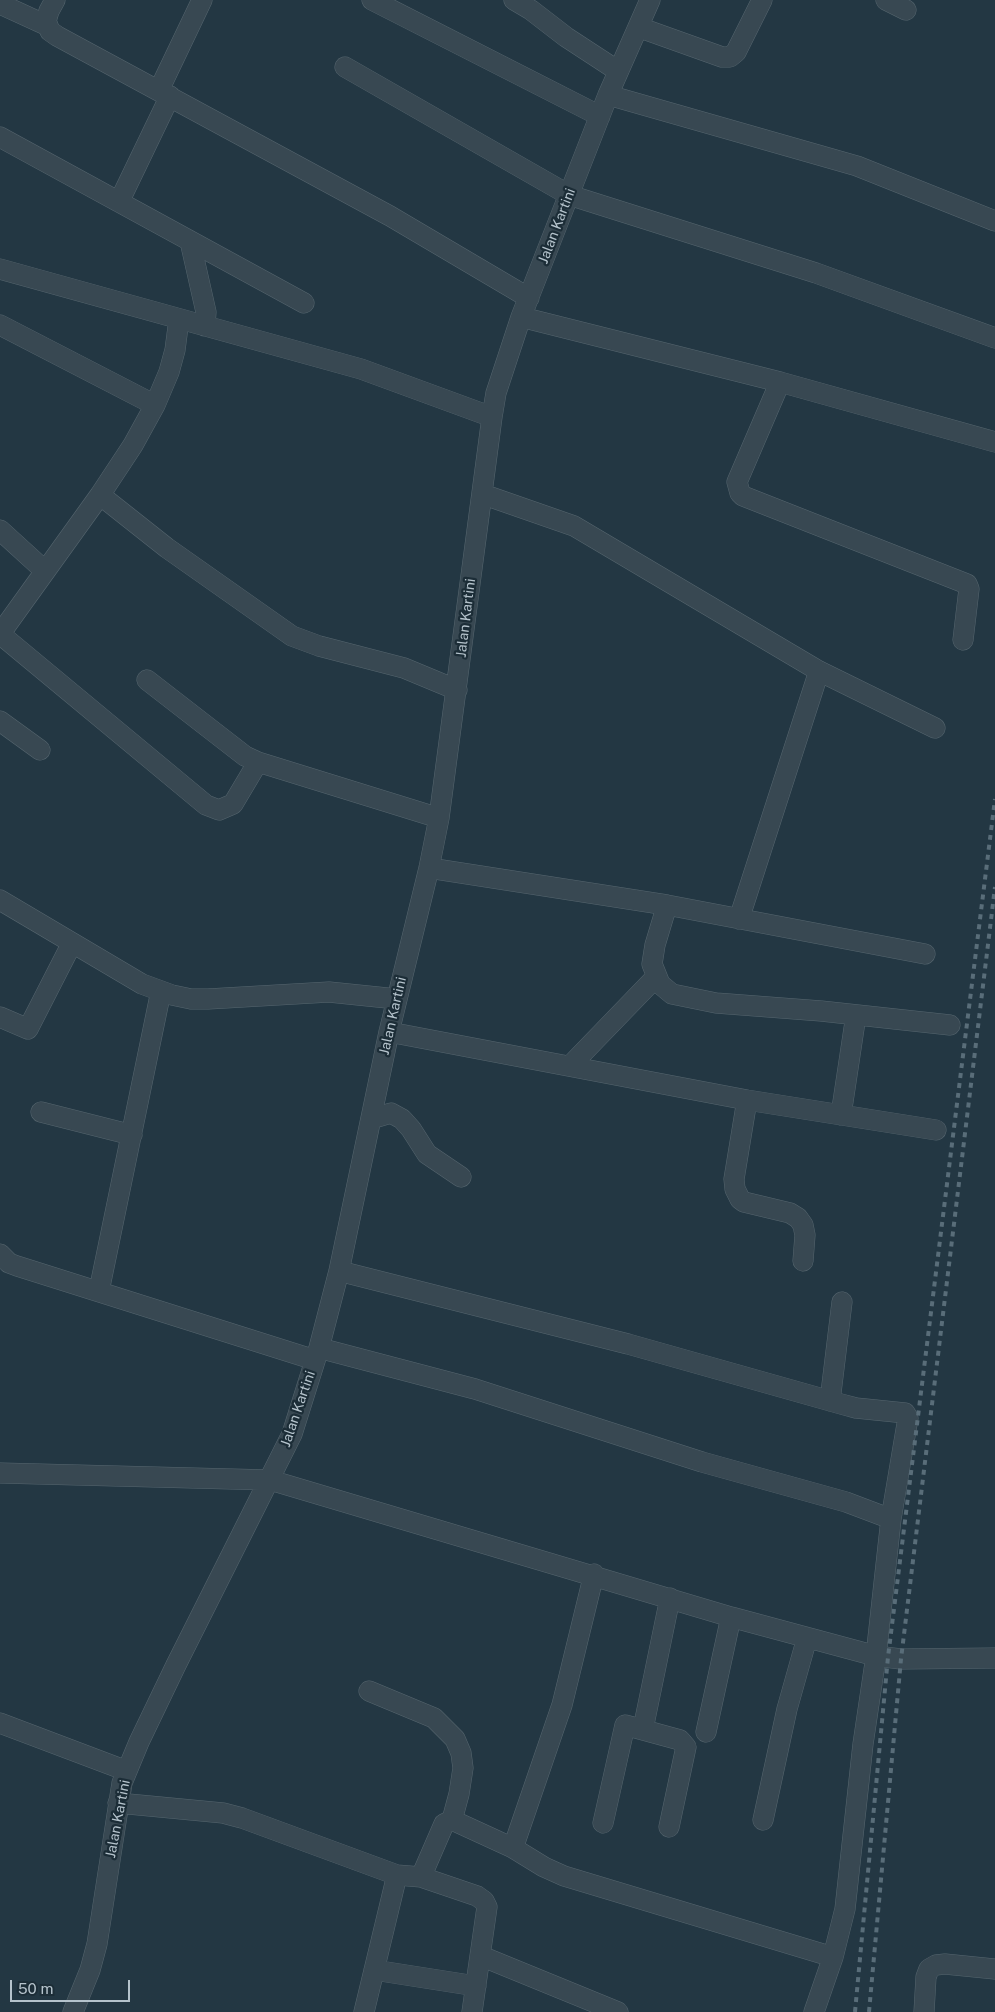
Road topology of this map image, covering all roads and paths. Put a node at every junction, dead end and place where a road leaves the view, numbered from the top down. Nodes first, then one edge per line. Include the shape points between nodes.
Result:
1 (54, 0) edge
2 (202, 0) edge
3 (372, 0) edge
4 (514, 0) edge
5 (650, 0) edge
6 (762, 0) edge
7 (886, 0) edge
8 (0, 4) edge
9 (906, 10) dead end
10 (48, 26) junction
11 (638, 27) junction
12 (346, 67) dead end
13 (618, 71) junction
14 (164, 93) junction
15 (608, 95) junction
16 (600, 116) junction
17 (0, 137) edge
18 (569, 195) junction
19 (119, 202) junction
20 (995, 221) edge
21 (190, 241) junction
22 (0, 268) edge
23 (529, 298) junction
24 (304, 303) dead end
25 (521, 317) junction
26 (179, 319) junction
27 (0, 325) edge
28 (205, 326) junction
29 (995, 338) edge
30 (780, 382) junction
31 (155, 405) junction
32 (492, 417) junction
33 (995, 442) edge
34 (482, 494) junction
35 (100, 495) junction
36 (0, 530) edge
37 (45, 571) junction
38 (0, 634) edge
39 (963, 640) dead end
40 (819, 671) junction
41 (147, 680) dead end
42 (457, 690) junction
43 (0, 721) edge
44 (935, 728) dead end
45 (40, 750) dead end
46 (258, 762) junction
47 (439, 818) junction
48 (429, 868) junction
49 (0, 900) edge
50 (668, 905) junction
51 (739, 919) junction
52 (72, 943) junction
53 (925, 954) dead end
54 (656, 977) junction
55 (161, 991) junction
56 (397, 998) junction
57 (856, 1014) junction
58 (0, 1018) edge
59 (950, 1025) dead end
60 (388, 1032) junction
61 (570, 1066) junction
62 (747, 1100) junction
63 (42, 1112) dead end
64 (841, 1115) junction
65 (371, 1119) junction
66 (936, 1130) dead end
67 (132, 1135) junction
68 (461, 1177) dead end
69 (0, 1254) edge
70 (803, 1262) dead end
71 (339, 1271) junction
72 (99, 1291) junction
73 (842, 1302) dead end
74 (317, 1354) junction
75 (830, 1401) junction
76 (0, 1473) edge
77 (270, 1480) junction
78 (891, 1519) junction
79 (594, 1574) junction
80 (670, 1598) junction
81 (731, 1617) junction
82 (806, 1638) junction
83 (876, 1656) junction
84 (995, 1658) edge
85 (369, 1690) dead end
86 (0, 1723) edge
87 (644, 1729) junction
88 (706, 1732) dead end
89 (127, 1771) junction
90 (118, 1803) junction
91 (452, 1820) junction
92 (763, 1820) dead end
93 (603, 1823) dead end
94 (669, 1827) dead end
95 (513, 1848) junction
96 (397, 1875) junction
97 (421, 1877) junction
98 (481, 1956) junction
99 (833, 1956) junction
100 (995, 1969) edge
101 (374, 1970) junction
102 (476, 1986) junction
103 (73, 2012) edge
104 (364, 2012) edge
105 (472, 2012) edge
106 (618, 2012) edge
107 (814, 2012) edge
108 (924, 2012) edge

1 - 10 street via 47,15
2 - 14 street
3 - 16 street
4 - 13 street
5 - 11 street, Jalan Kartini
6 - 11 street via 736,52 730,56 722,57
7 - 9 street
8 - 10 street
10 - 14 street via 57,36
11 - 13 street, Jalan Kartini
12 - 18 street
13 - 15 street, Jalan Kartini
14 - 19 street
14 - 23 street via 390,216
15 - 16 street, Jalan Kartini
15 - 20 street via 857,166
16 - 18 street, Jalan Kartini
17 - 19 street
18 - 23 street, Jalan Kartini
18 - 29 street via 816,273
19 - 21 street
21 - 24 street
21 - 28 street via 206,312
22 - 26 street
23 - 25 street, Jalan Kartini
25 - 30 street
25 - 32 street, Jalan Kartini via 504,366
26 - 28 street
26 - 31 street via 169,372
27 - 31 street
28 - 32 street via 361,369
30 - 33 street
30 - 39 street via 737,482 740,493 967,584
31 - 35 street
32 - 34 street, Jalan Kartini
34 - 40 street via 574,526
34 - 42 street, Jalan Kartini
35 - 37 street
35 - 42 street via 167,548 292,636 404,668
36 - 37 street
37 - 38 street
38 - 46 street via 214,809 224,809 232,804
40 - 44 street
40 - 51 street
41 - 46 street via 232,747
42 - 47 street, Jalan Kartini
43 - 45 street
46 - 47 street
47 - 48 street, Jalan Kartini
48 - 50 street
48 - 56 street, Jalan Kartini
49 - 52 street
50 - 51 street
50 - 54 street via 655,945 652,964
51 - 53 street
52 - 55 street via 142,984
52 - 58 street via 28,1029
54 - 57 street via 672,994 697,1000
54 - 61 street
55 - 56 street via 191,999 329,992
55 - 67 street
56 - 60 street, Jalan Kartini
57 - 59 street
57 - 64 street
60 - 61 street
60 - 65 street, Jalan Kartini
61 - 62 street
62 - 64 street
62 - 70 street via 735,1189 744,1202 790,1213 798,1218 803,1225
63 - 67 street
64 - 66 street
65 - 68 street via 391,1113 402,1119 427,1154
65 - 71 street, Jalan Kartini
67 - 72 street
69 - 72 street via 17,1266
71 - 74 street, Jalan Kartini
71 - 75 street via 628,1344
72 - 74 street
73 - 75 street
74 - 77 street, Jalan Kartini via 292,1434
74 - 78 street via 475,1389 702,1462 846,1502
75 - 78 street via 856,1408 897,1411 905,1413 908,1418
76 - 77 street
77 - 79 street
77 - 89 street, Jalan Kartini via 176,1665
78 - 83 street
79 - 80 street
79 - 95 street via 562,1705
80 - 81 street
80 - 87 street
81 - 82 street
81 - 88 street
82 - 83 street
82 - 92 street
83 - 84 street via 901,1659
83 - 99 street via 845,1909
85 - 91 street via 434,1718 455,1739 463,1768
86 - 89 street
87 - 93 street via 625,1725
87 - 94 street via 685,1743
89 - 90 street, Jalan Kartini
90 - 96 street via 223,1813
90 - 103 street, Jalan Kartini via 97,1944
91 - 95 street
91 - 97 street via 444,1824
95 - 99 street via 564,1876
96 - 97 street
96 - 101 street
97 - 98 street via 484,1901 487,1915
98 - 102 street
98 - 106 street
99 - 107 street
100 - 108 street via 945,1964 929,1969
101 - 102 street
101 - 104 street
102 - 105 street

